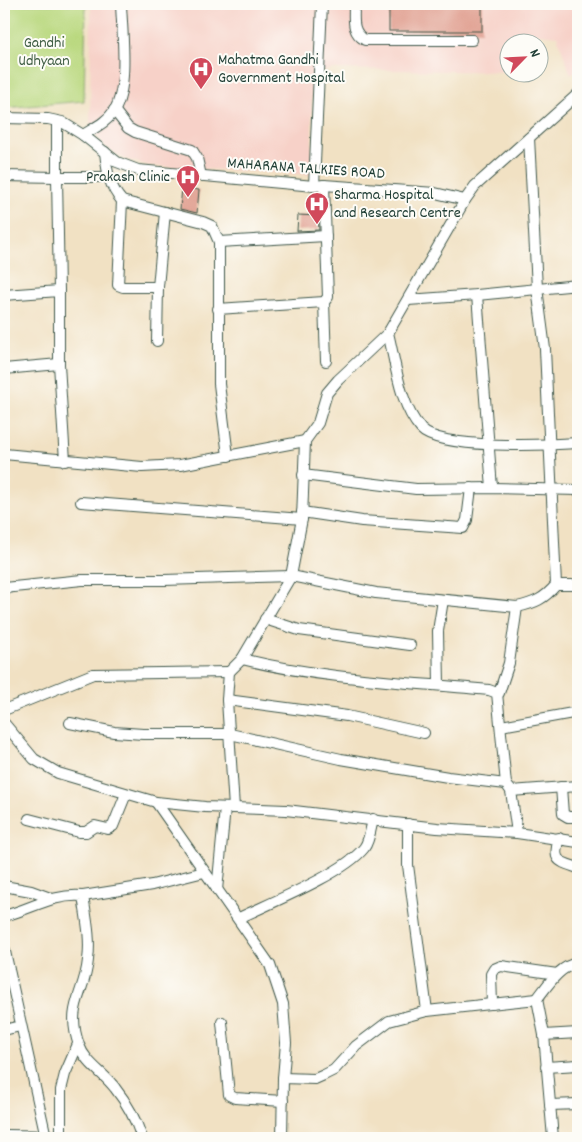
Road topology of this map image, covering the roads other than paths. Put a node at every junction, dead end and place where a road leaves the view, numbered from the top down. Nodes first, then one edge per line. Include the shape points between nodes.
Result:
1 (121, 4) edge
2 (322, 4) edge
3 (354, 4) edge
4 (472, 40) dead end
5 (578, 94) edge
6 (114, 110) junction
7 (4, 118) edge
8 (57, 121) junction
9 (83, 135) junction
10 (529, 138) junction
11 (105, 152) junction
12 (4, 176) edge
13 (201, 176) junction
14 (57, 177) junction
15 (107, 177) junction
16 (319, 185) junction
17 (465, 200) junction
18 (122, 201) junction
19 (165, 212) junction
20 (326, 236) junction
21 (219, 242) junction
22 (578, 284) edge
23 (158, 287) junction
24 (537, 288) junction
25 (59, 291) junction
26 (4, 296) edge
27 (477, 296) junction
28 (408, 300) junction
29 (324, 302) junction
30 (218, 309) junction
31 (388, 333) junction
32 (157, 341) dead end
33 (326, 361) dead end
34 (59, 364) junction
35 (4, 369) edge
36 (305, 441) junction
37 (578, 443) edge
38 (550, 445) junction
39 (488, 446) junction
40 (4, 454) edge
41 (228, 456) junction
42 (64, 461) junction
43 (304, 475) junction
44 (471, 488) junction
45 (492, 488) junction
46 (553, 490) junction
47 (578, 490) edge
48 (81, 502) dead end
49 (302, 515) junction
50 (290, 576) junction
51 (556, 585) junction
52 (578, 585) edge
53 (4, 588) edge
54 (443, 600) junction
55 (517, 607) junction
56 (265, 619) junction
57 (410, 645) dead end
58 (242, 658) junction
59 (229, 672) junction
60 (439, 685) junction
61 (496, 693) junction
62 (227, 700) junction
63 (4, 710) edge
64 (578, 712) edge
65 (4, 723) edge
66 (70, 723) dead end
67 (501, 726) junction
68 (424, 732) dead end
69 (230, 734) junction
70 (578, 786) edge
71 (508, 787) junction
72 (561, 787) junction
73 (126, 794) junction
74 (156, 802) junction
75 (229, 808) junction
76 (578, 817) edge
77 (373, 819) junction
78 (29, 820) dead end
79 (408, 824) junction
80 (516, 833) junction
81 (559, 838) junction
82 (578, 842) edge
83 (578, 868) edge
84 (204, 872) junction
85 (4, 886) edge
86 (217, 890) junction
87 (83, 896) junction
88 (50, 898) junction
89 (4, 916) edge
90 (239, 918) junction
91 (4, 947) edge
92 (578, 963) edge
93 (557, 974) junction
94 (537, 999) junction
95 (492, 1004) junction
96 (427, 1011) junction
97 (222, 1022) dead end
98 (20, 1026) junction
99 (4, 1030) edge
100 (578, 1033) edge
101 (544, 1035) junction
102 (78, 1044) junction
103 (578, 1065) edge
104 (546, 1067) junction
105 (284, 1078) junction
106 (283, 1101) junction
107 (578, 1104) edge
108 (550, 1105) junction
109 (4, 1135) edge
110 (46, 1137) edge
111 (61, 1137) edge
112 (142, 1138) edge
113 (282, 1138) edge
114 (553, 1138) edge

1 - 6 street via 124,77
2 - 16 street
3 - 4 street via 354,30 365,40
5 - 10 street
6 - 9 street via 102,123
6 - 13 street via 135,132 192,150
7 - 8 street, MAHARANA TALKIES ROAD
8 - 9 street, MAHARANA TALKIES ROAD
8 - 14 street
9 - 11 street, MAHARANA TALKIES ROAD
10 - 17 street via 475,186
10 - 24 street
11 - 13 street, MAHARANA TALKIES ROAD via 117,162 138,170
11 - 15 street
12 - 14 street
13 - 16 street, MAHARANA TALKIES ROAD
14 - 15 street
14 - 25 street
15 - 18 street
16 - 17 street, MAHARANA TALKIES ROAD via 435,193
16 - 20 street
17 - 28 street
18 - 19 street
18 - 23 street via 118,285
19 - 21 street via 212,226
19 - 23 street
20 - 21 street
20 - 29 street via 328,297
21 - 30 street
22 - 24 street
23 - 32 street
24 - 27 street
24 - 38 street via 545,349
25 - 26 street
25 - 34 street
27 - 28 street
27 - 39 street
28 - 31 street
29 - 30 street
29 - 33 street
30 - 41 street via 219,384
31 - 36 street via 328,393 318,423
31 - 39 street via 407,408 423,431
34 - 35 street
34 - 42 street
36 - 41 street
36 - 43 street
37 - 38 street
38 - 39 street
38 - 46 street
39 - 45 street
40 - 42 street
41 - 42 street via 180,465 142,467
43 - 44 street via 416,489
43 - 49 street
44 - 45 street
44 - 49 street via 463,528
45 - 46 street
46 - 47 street
46 - 51 street
48 - 49 street
49 - 50 street
50 - 53 street via 82,580
50 - 54 street via 376,593
50 - 56 street
51 - 52 street
51 - 55 street via 536,603
54 - 55 street
54 - 60 street via 438,631
55 - 61 street via 509,663 499,693
56 - 57 street via 299,630
56 - 58 street
58 - 59 street
58 - 60 street via 276,668 326,675
59 - 62 street
59 - 63 street via 93,674
60 - 61 street
61 - 67 street
62 - 68 street via 347,716
62 - 69 street
64 - 67 street
65 - 73 street via 34,759 58,773
66 - 69 street via 114,732
67 - 71 street
69 - 71 street via 360,762
69 - 75 street
70 - 72 street
71 - 72 street
71 - 80 street
72 - 76 street via 563,814
73 - 74 street
73 - 78 street via 113,826 108,829 95,826 79,832
74 - 75 street
74 - 84 street
75 - 77 street
75 - 86 street
77 - 79 street
77 - 90 street via 365,847 355,857
79 - 80 street
79 - 96 street via 408,865
80 - 81 street
81 - 82 street
81 - 83 street via 557,858
84 - 86 street
84 - 87 street via 152,885
85 - 88 street
86 - 90 street
87 - 88 street
87 - 102 street via 90,938 88,962 74,1005
88 - 89 street
90 - 105 street via 278,984 286,1044
91 - 98 street
92 - 93 street
93 - 94 street
93 - 95 street via 501,966 494,969 491,974
94 - 95 street
94 - 101 street
95 - 96 street
96 - 105 street via 389,1022 324,1075 315,1079
97 - 106 street via 229,1094 236,1098
98 - 99 street
98 - 110 street
100 - 101 street
101 - 104 street
102 - 111 street via 61,1090
102 - 112 street via 115,1088 136,1120
103 - 104 street
104 - 108 street
105 - 106 street
106 - 113 street
107 - 108 street
108 - 114 street
109 - 110 street
110 - 111 street

